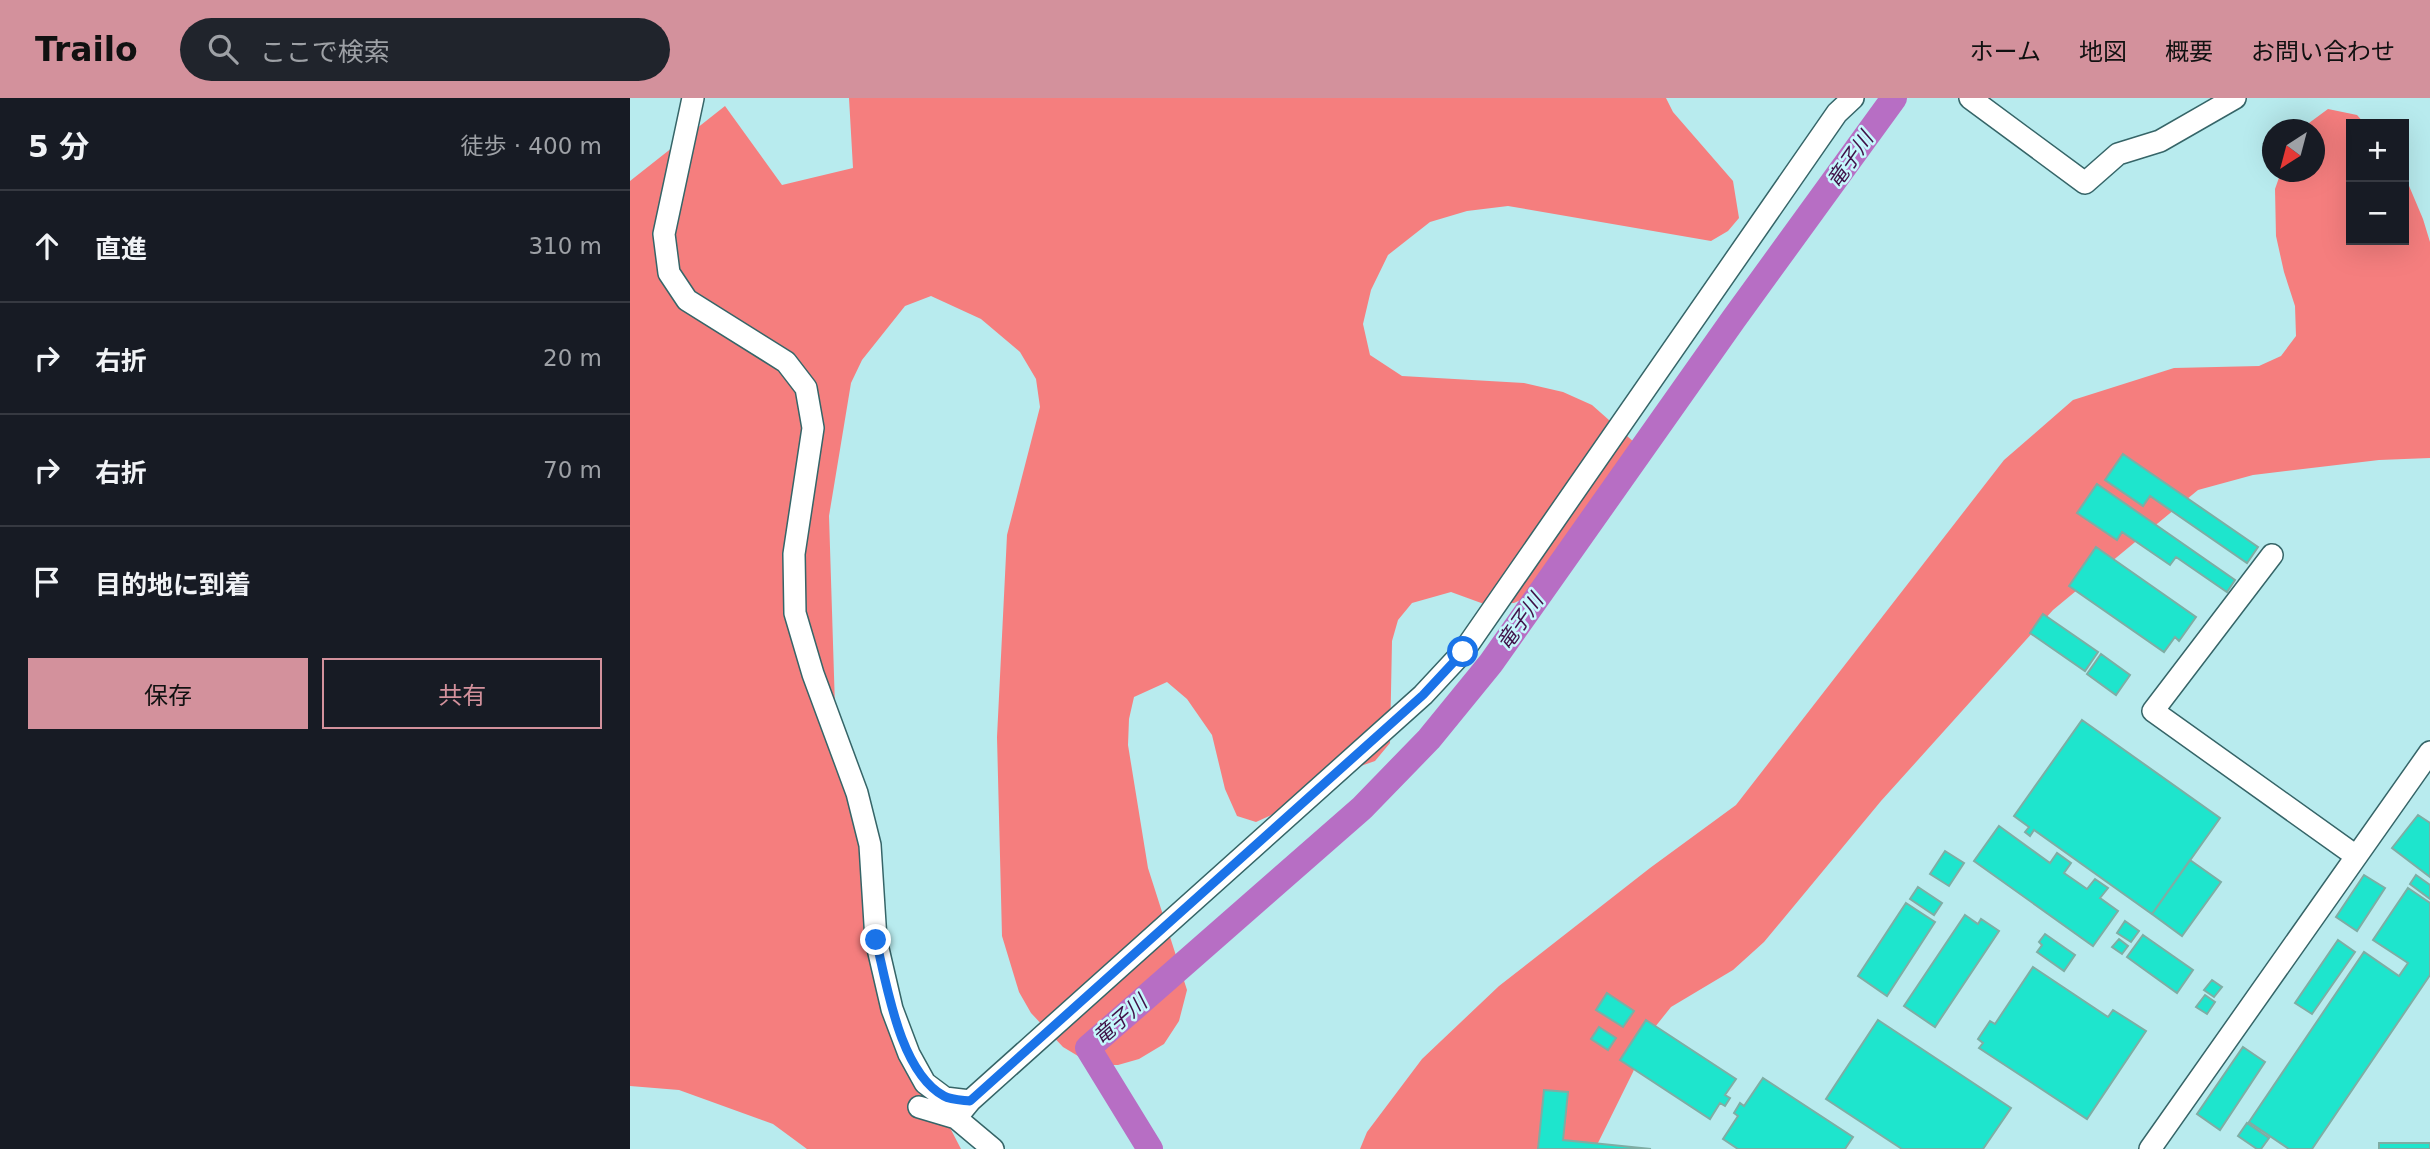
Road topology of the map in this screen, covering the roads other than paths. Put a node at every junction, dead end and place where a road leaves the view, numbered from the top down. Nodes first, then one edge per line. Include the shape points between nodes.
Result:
1 (692, 98) edge
2 (1853, 98) edge
3 (1969, 98) edge
4 (2235, 98) edge
5 (2272, 555) dead end
6 (2430, 752) edge
7 (2356, 856) junction
8 (970, 1101) junction
9 (919, 1107) dead end
10 (956, 1118) junction
11 (993, 1149) edge
12 (2150, 1149) edge

1 - 8 street via 664,234 668,272 687,300 786,362 806,388 813,428 794,554 795,613 857,793 870,845 876,940 892,1009 925,1083 946,1098
2 - 8 street via 1837,113 1463,652 1423,695
3 - 4 street via 2085,183 2118,155 2160,141
5 - 7 street via 2153,711
6 - 7 street
7 - 12 street
8 - 10 street
9 - 10 street
10 - 11 street

